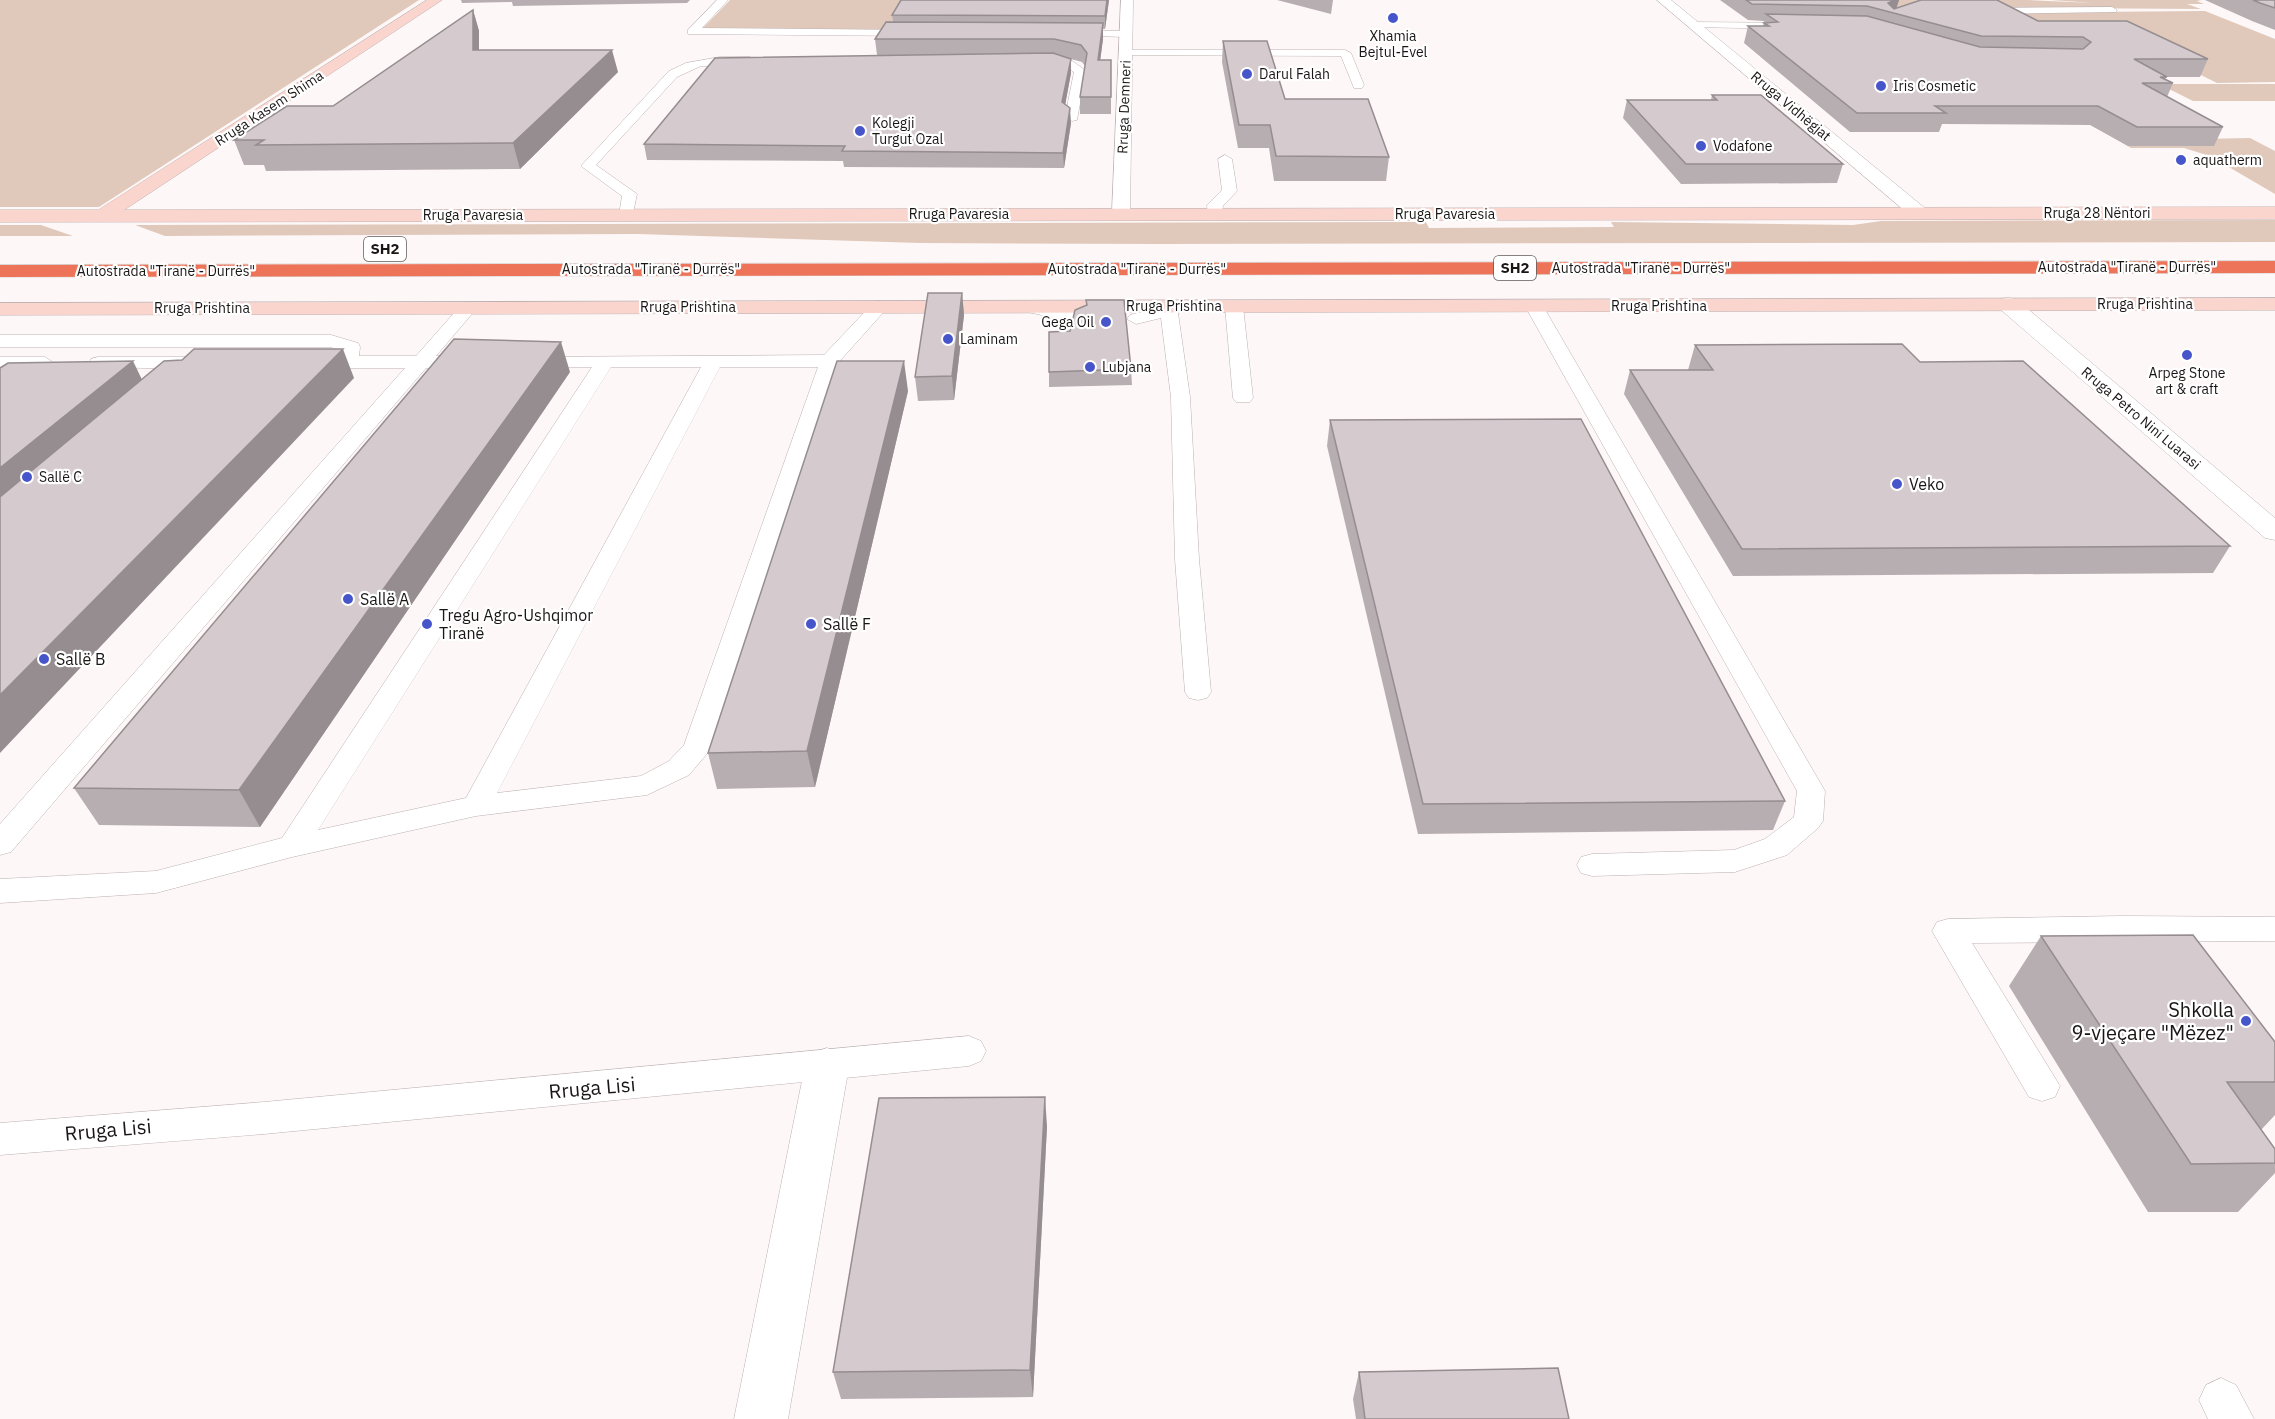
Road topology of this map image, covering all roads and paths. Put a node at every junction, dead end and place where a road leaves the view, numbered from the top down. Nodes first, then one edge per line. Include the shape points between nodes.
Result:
1 (436, 0) edge
2 (723, 0) edge
3 (1127, 0) edge
4 (1669, 5) edge
5 (2112, 10) dead end
6 (1972, 11) edge
7 (1694, 18) junction
8 (1812, 26) edge
9 (926, 33) edge
10 (1056, 33) edge
11 (1126, 34) junction
12 (1125, 53) junction
13 (766, 60) edge
14 (1018, 61) edge
15 (1358, 85) dead end
16 (1072, 117) dead end
17 (1225, 159) dead end
18 (1919, 213) junction
19 (2275, 213) edge
20 (1121, 214) junction
21 (1216, 214) junction
22 (627, 215) junction
23 (0, 216) edge
24 (102, 216) junction
25 (2275, 267) edge
26 (0, 271) edge
27 (2008, 304) junction
28 (2275, 304) edge
29 (880, 306) junction
30 (1025, 306) junction
31 (1234, 306) junction
32 (1534, 306) junction
33 (468, 308) junction
34 (1177, 308) junction
35 (0, 309) edge
36 (1077, 318) edge
37 (1136, 319) dead end
38 (0, 341) edge
39 (605, 361) junction
40 (714, 361) junction
41 (829, 361) junction
42 (290, 362) edge
43 (349, 362) junction
44 (419, 362) junction
45 (489, 362) edge
46 (512, 362) edge
47 (0, 363) edge
48 (47, 363) junction
49 (195, 363) junction
50 (218, 363) edge
51 (19, 384) edge
52 (168, 386) edge
53 (1243, 398) dead end
54 (2275, 532) edge
55 (1198, 692) dead end
56 (476, 806) junction
57 (0, 844) edge
58 (292, 846) junction
59 (1592, 865) dead end
60 (0, 891) edge
61 (2275, 929) edge
62 (969, 1051) dead end
63 (827, 1066) junction
64 (2042, 1086) dead end
65 (0, 1139) edge
66 (760, 1419) edge

1 - 24 main road, Rruga Kasem Shima
2 - 9 lane via 693,32
3 - 11 street, Rruga Demneri
4 - 7 street, Rruga Vidhëgjat
5 - 6 lane
7 - 8 lane
7 - 18 street, Rruga Vidhëgjat
10 - 11 lane
11 - 12 street, Rruga Demneri
12 - 15 lane via 1345,53
12 - 20 street, Rruga Demneri
13 - 22 lane via 718,60 682,67 588,166 630,194
14 - 16 lane via 1054,61 1077,67 1080,71
17 - 21 lane via 1230,190 1215,205
18 - 19 main road, Rruga 28 Nëntori
18 - 21 main road, Rruga Pavaresia
20 - 21 main road, Rruga Pavaresia
20 - 22 main road, Rruga Pavaresia
22 - 24 main road, Rruga Pavaresia
23 - 24 main road, Rruga Pavaresia
25 - 26 highway, Autostrada "Tiranë - Durrës" / SH2
27 - 28 main road, Rruga Prishtina
27 - 32 main road, Rruga Prishtina
27 - 54 street, Rruga Petro Nini Luarasi
29 - 30 main road, Rruga Prishtina
29 - 33 main road, Rruga Prishtina
29 - 41 lane
30 - 34 main road, Rruga Prishtina
30 - 36 lane
31 - 32 main road, Rruga Prishtina
31 - 34 main road, Rruga Prishtina
31 - 53 lane
32 - 59 lane via 1811,791 1808,821 1776,847 1735,861
33 - 35 main road, Rruga Prishtina
33 - 44 lane
34 - 37 lane
34 - 55 lane via 1186,541
38 - 43 lane via 331,341 351,347
39 - 40 lane
39 - 46 lane
39 - 58 lane
40 - 41 lane
40 - 56 lane
41 - 56 lane via 697,749 679,768 647,785
42 - 43 lane
43 - 44 lane
44 - 45 lane
44 - 57 lane
47 - 48 lane
48 - 49 lane
48 - 51 lane
49 - 50 lane
49 - 52 lane
56 - 58 lane
58 - 60 lane via 156,882
61 - 64 lane via 1948,931
62 - 63 lane, Rruga Lisi
63 - 65 lane, Rruga Lisi
63 - 66 street

